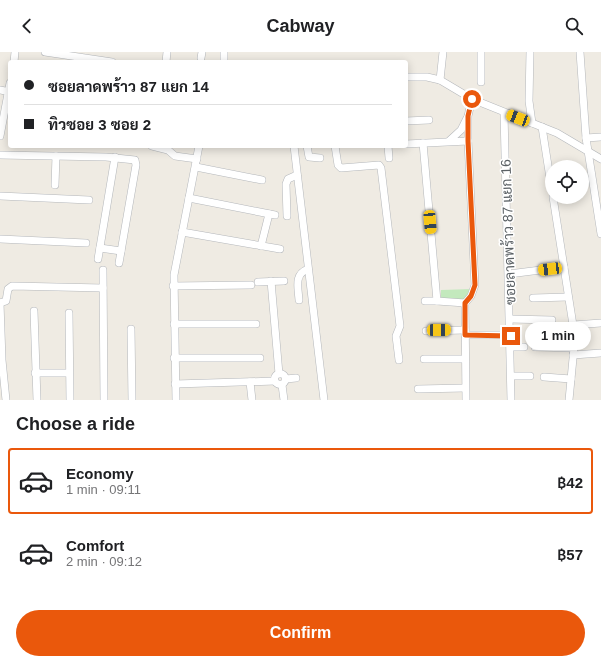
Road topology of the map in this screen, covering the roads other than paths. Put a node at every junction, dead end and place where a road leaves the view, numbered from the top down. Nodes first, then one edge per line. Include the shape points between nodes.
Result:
1 (45, 52) edge
2 (443, 52) edge
3 (481, 52) edge
4 (530, 52) edge
5 (580, 52) edge
6 (55, 53) edge
7 (99, 60) edge
8 (408, 77) edge
9 (440, 80) junction
10 (480, 82) dead end
11 (8, 97) edge
12 (472, 99) junction
13 (504, 113) junction
14 (468, 116) junction
15 (429, 120) dead end
16 (408, 121) edge
17 (532, 123) junction
18 (542, 127) junction
19 (0, 136) edge
20 (601, 137) edge
21 (586, 138) junction
22 (449, 141) junction
23 (468, 141) junction
24 (423, 143) junction
25 (408, 144) edge
26 (160, 148) edge
27 (199, 148) edge
28 (294, 148) edge
29 (307, 148) edge
30 (335, 148) edge
31 (388, 148) edge
32 (588, 151) junction
33 (0, 155) edge
34 (56, 156) junction
35 (115, 157) junction
36 (320, 158) dead end
37 (389, 158) dead end
38 (197, 159) junction
39 (601, 159) edge
40 (547, 160) edge
41 (196, 167) junction
42 (297, 175) junction
43 (262, 180) dead end
44 (55, 185) dead end
45 (0, 196) edge
46 (189, 198) junction
47 (89, 200) dead end
48 (554, 204) edge
49 (288, 216) dead end
50 (182, 232) junction
51 (601, 234) edge
52 (0, 239) edge
53 (86, 243) dead end
54 (262, 246) junction
55 (100, 248) junction
56 (280, 249) dead end
57 (121, 251) junction
58 (98, 259) dead end
59 (119, 263) dead end
60 (564, 267) junction
61 (308, 269) junction
62 (103, 270) dead end
63 (509, 274) junction
64 (271, 281) junction
65 (284, 281) dead end
66 (173, 286) junction
67 (103, 288) junction
68 (568, 297) junction
69 (533, 298) dead end
70 (299, 300) dead end
71 (425, 301) dead end
72 (437, 301) junction
73 (0, 303) edge
74 (465, 303) junction
75 (34, 311) dead end
76 (69, 313) dead end
77 (510, 319) junction
78 (552, 320) dead end
79 (601, 323) edge
80 (174, 324) junction
81 (256, 324) dead end
82 (573, 325) junction
83 (131, 329) dead end
84 (426, 331) dead end
85 (465, 332) junction
86 (511, 336) junction
87 (524, 346) dead end
88 (511, 347) junction
89 (535, 347) dead end
90 (574, 351) junction
91 (601, 353) edge
92 (174, 358) junction
93 (260, 358) dead end
94 (424, 359) dead end
95 (465, 359) junction
96 (399, 360) dead end
97 (35, 373) junction
98 (69, 373) junction
99 (279, 374) junction
100 (511, 376) junction
101 (530, 376) dead end
102 (544, 377) dead end
103 (296, 378) dead end
104 (571, 379) junction
105 (275, 381) junction
106 (250, 382) junction
107 (284, 382) junction
108 (175, 384) junction
109 (466, 388) junction
110 (418, 389) dead end
111 (6, 400) edge
112 (36, 400) edge
113 (70, 400) edge
114 (104, 400) edge
115 (132, 400) edge
116 (176, 400) edge
117 (252, 400) edge
118 (284, 400) edge
119 (324, 400) edge
120 (466, 400) edge
121 (511, 400) edge
122 (570, 400) edge

1 - 6 street
2 - 9 street
3 - 10 street
4 - 17 street via 529,95
5 - 21 street
6 - 7 street
8 - 9 street
9 - 12 street
11 - 19 street
12 - 13 street
12 - 14 street
13 - 17 street
13 - 63 street, ซอยลาดพร้าว 87 แยก 16
14 - 22 street via 461,130
14 - 23 street
15 - 16 street
17 - 18 street
18 - 32 street
18 - 40 street
20 - 21 street
21 - 32 street
22 - 23 street
22 - 24 street
23 - 74 street via 475,285
24 - 25 street
24 - 72 street
26 - 38 street via 175,156
27 - 38 street
28 - 42 street
29 - 36 street via 309,156
30 - 96 street via 338,165 341,168 379,165 381,168 400,326 396,336
31 - 37 street
32 - 39 street
32 - 51 street
33 - 34 street
34 - 35 street
34 - 44 street
35 - 55 street
35 - 57 street via 133,159 136,162
38 - 41 street
41 - 43 street
41 - 46 street
42 - 49 street via 288,179 286,184
42 - 61 street
45 - 47 street
46 - 50 street
46 - 54 street via 272,214
48 - 60 street
50 - 54 street
50 - 66 street
52 - 53 street
54 - 56 street
55 - 57 street
55 - 58 street
57 - 59 street
60 - 63 street
60 - 68 street
61 - 70 street via 300,272 298,276
61 - 119 street
62 - 67 street
63 - 77 street, ซอยลาดพร้าว 87 แยก 16
64 - 65 street
64 - 66 street via 254,284
64 - 99 street
66 - 80 street
67 - 73 street via 12,286 8,289 6,301
67 - 114 street
68 - 69 street
68 - 82 street
71 - 72 street
72 - 74 street
73 - 111 street
74 - 85 street
75 - 97 street
76 - 98 street
77 - 78 street
77 - 86 street, ซอยลาดพร้าว 87 แยก 16
79 - 82 street
80 - 81 street
80 - 92 street
82 - 90 street
83 - 115 street
84 - 85 street
85 - 86 street
85 - 95 street
86 - 88 street, ซอยลาดพร้าว 87 แยก 16
87 - 88 street
88 - 100 street, ซอยลาดพร้าว 87 แยก 16
89 - 90 street
90 - 91 street
90 - 104 street
92 - 93 street
92 - 108 street
94 - 95 street
95 - 109 street
97 - 98 street
97 - 112 street
98 - 113 street
99 - 105 street
99 - 107 street via 284,375
100 - 101 street
100 - 121 street, ซอยลาดพร้าว 87 แยก 16
102 - 104 street
103 - 107 street
104 - 122 street
105 - 106 street
105 - 107 street via 278,384
106 - 108 street
106 - 117 street
107 - 118 street
108 - 116 street
109 - 110 street
109 - 120 street

